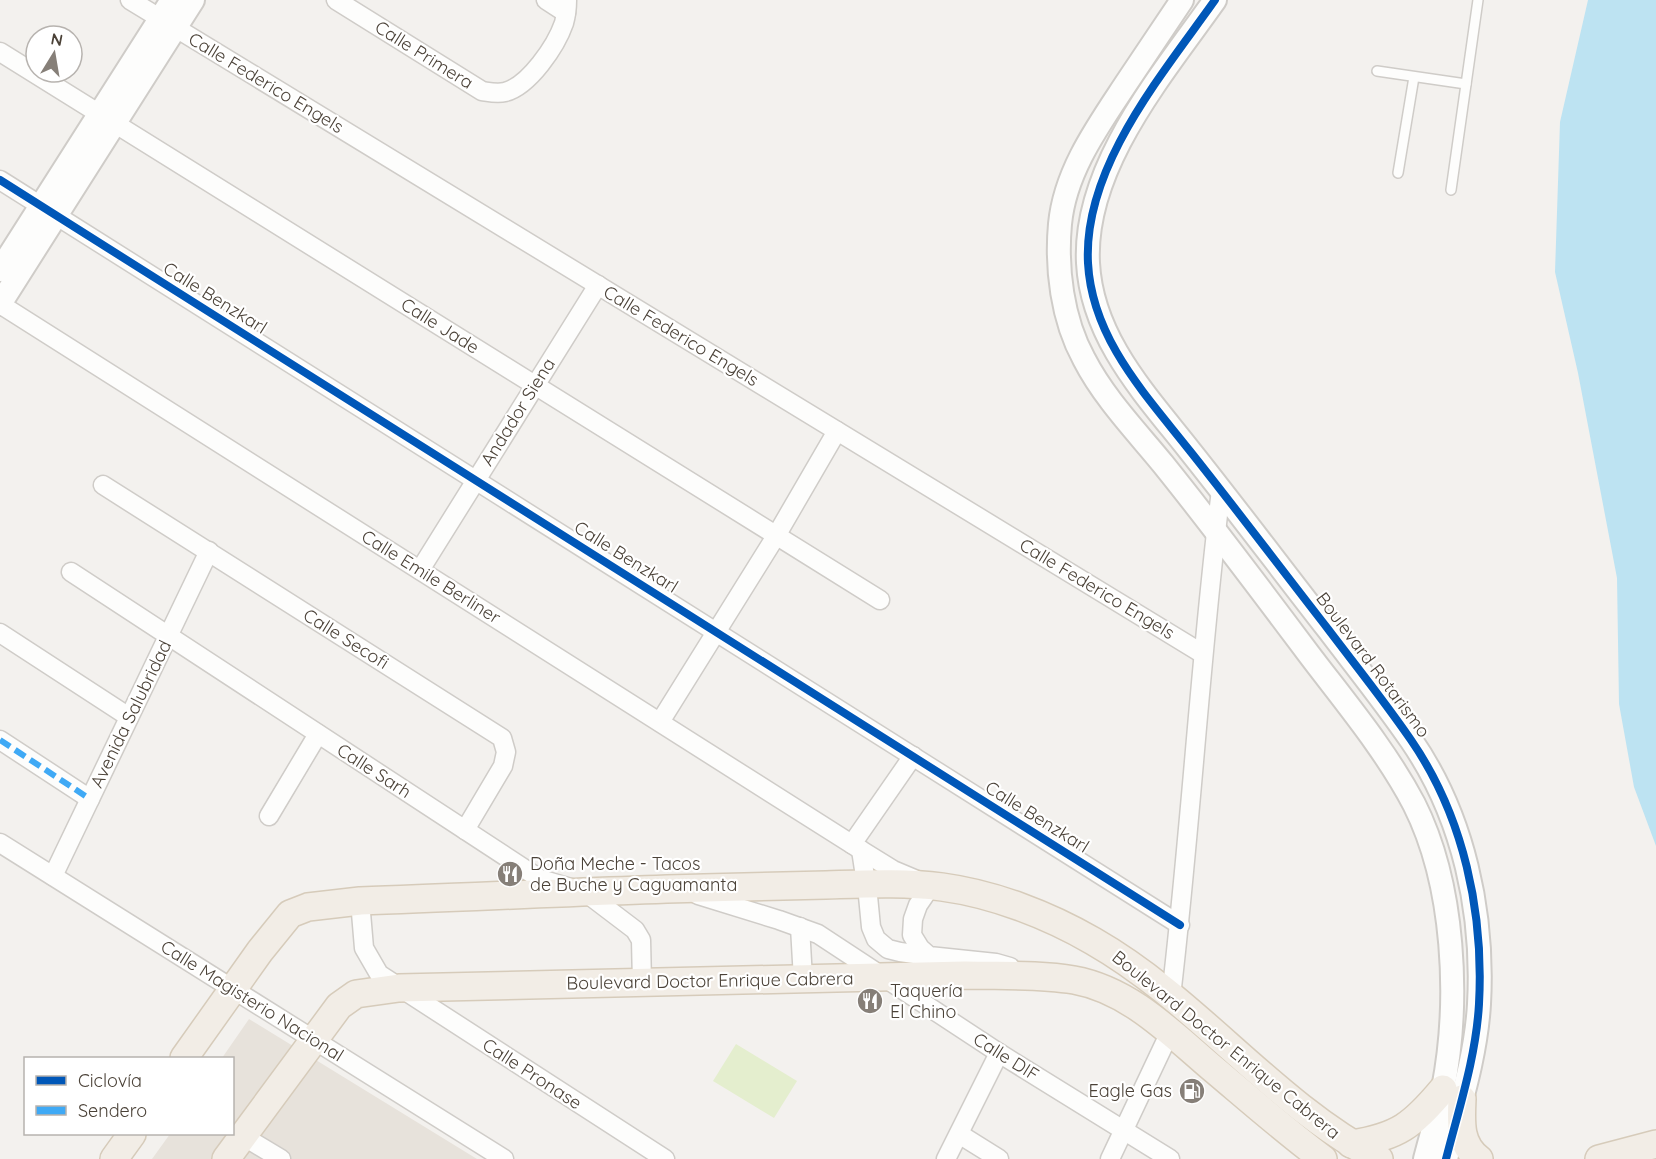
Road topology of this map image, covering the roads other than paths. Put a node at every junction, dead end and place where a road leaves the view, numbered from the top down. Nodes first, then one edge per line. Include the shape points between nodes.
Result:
1 (130, 0) edge
2 (193, 0) edge
3 (336, 0) edge
4 (546, 0) edge
5 (1182, 0) edge
6 (1215, 0) edge
7 (1478, 0) edge
8 (361, 6) edge
9 (567, 6) edge
10 (169, 15) edge
11 (0, 52) edge
12 (1377, 71) dead end
13 (1414, 77) junction
14 (1466, 84) junction
15 (107, 119) junction
16 (1398, 173) dead end
17 (0, 180) edge
18 (1451, 190) dead end
19 (48, 210) junction
20 (0, 270) edge
21 (598, 285) junction
22 (0, 304) edge
23 (535, 386) junction
24 (837, 431) junction
25 (476, 480) junction
26 (103, 485) dead end
27 (1221, 490) junction
28 (1216, 531) junction
29 (776, 536) junction
30 (209, 551) junction
31 (1280, 567) junction
32 (420, 570) junction
33 (72, 572) dead end
34 (1267, 598) junction
35 (880, 600) dead end
36 (716, 632) junction
37 (0, 633) edge
38 (169, 634) junction
39 (1203, 654) junction
40 (129, 717) junction
41 (660, 722) junction
42 (318, 734) junction
43 (0, 740) edge
44 (913, 756) junction
45 (90, 799) junction
46 (269, 816) dead end
47 (465, 830) junction
48 (0, 843) edge
49 (856, 847) junction
50 (53, 876) junction
51 (866, 884) junction
52 (931, 886) junction
53 (676, 889) junction
54 (585, 892) junction
55 (360, 901) junction
56 (1180, 925) junction
57 (800, 927) junction
58 (930, 956) junction
59 (882, 977) junction
60 (1034, 977) junction
61 (803, 979) junction
62 (642, 983) junction
63 (232, 988) junction
64 (399, 988) junction
65 (1171, 996) junction
66 (1170, 1032) junction
67 (313, 1040) junction
68 (999, 1053) junction
69 (185, 1057) edge
70 (1452, 1094) junction
71 (1124, 1131) junction
72 (959, 1134) junction
73 (131, 1135) edge
74 (243, 1136) junction
75 (1352, 1144) junction
76 (1656, 1144) edge
77 (1611, 1156) edge
78 (114, 1159) edge
79 (226, 1159) edge
80 (281, 1159) edge
81 (504, 1159) edge
82 (665, 1159) edge
83 (946, 1159) edge
84 (999, 1159) edge
85 (1110, 1159) edge
86 (1170, 1159) edge
87 (1323, 1159) edge
88 (1379, 1159) edge
89 (1425, 1159) edge
90 (1446, 1159) edge
91 (1479, 1159) edge

1 - 10 street, Calle Federico Engels
2 - 10 street
3 - 8 street, Calle Primera
4 - 9 street
5 - 28 street, Boulevard Rotarismo via 1091,135 1065,194 1059,260 1065,306 1083,358 1101,387
6 - 27 street, Boulevard Rotarismo via 1144,101 1120,143 1100,188 1088,263 1100,317 1126,371
7 - 14 lane
8 - 9 street, Calle Primera via 482,91 495,93 522,83 546,58 564,24
10 - 15 street
10 - 21 street, Calle Federico Engels
11 - 15 street, Calle Jade
12 - 13 lane
13 - 14 lane
13 - 16 lane
14 - 18 lane
15 - 19 street
15 - 23 street, Calle Jade
17 - 19 street, Calle Benzkarl
19 - 20 street
19 - 22 street
19 - 25 street, Calle Benzkarl
21 - 23 street, Andador Siena
21 - 24 street, Calle Federico Engels
22 - 32 street, Calle Emile Berliner
23 - 25 street, Andador Siena
23 - 29 street, Calle Jade
24 - 29 street
24 - 39 street, Calle Federico Engels
25 - 32 street, Andador Siena
25 - 36 street, Calle Benzkarl
26 - 30 street, Calle Secofi
27 - 28 street
27 - 31 street, Boulevard Rotarismo
28 - 34 street, Boulevard Rotarismo
28 - 39 street
29 - 35 street, Calle Jade
29 - 36 street
30 - 38 street, Avenida Salubridad
30 - 47 street, Calle Secofi via 502,738 506,752 503,766
31 - 34 street
31 - 70 street, Boulevard Rotarismo via 1413,742 1449,811 1462,846 1478,929 1480,968 1477,1028
32 - 41 street, Calle Emile Berliner
33 - 38 street, Calle Sarh
34 - 70 street, Boulevard Rotarismo via 1385,755 1426,833 1445,900 1450,939
36 - 41 street
36 - 44 street, Calle Benzkarl
37 - 40 street
38 - 40 street, Avenida Salubridad
38 - 42 street, Calle Sarh
39 - 56 street
40 - 45 street, Avenida Salubridad
41 - 49 street, Calle Emile Berliner
42 - 46 street
42 - 47 street, Calle Sarh
43 - 45 street
44 - 49 street
44 - 56 street, Calle Benzkarl
45 - 50 street, Avenida Salubridad
47 - 54 street, Calle Sarh via 540,879
48 - 50 street, Calle Magisterio Nacional
49 - 51 street
49 - 52 street, Calle Emile Berliner via 893,870
50 - 63 street, Calle Magisterio Nacional
51 - 52 main road, Boulevard Doctor Enrique Cabrera
51 - 53 main road, Boulevard Doctor Enrique Cabrera
51 - 58 street via 876,939 888,949
52 - 58 street via 918,905 912,928 916,943
52 - 65 main road, Boulevard Doctor Enrique Cabrera via 993,898 1064,926 1122,959
53 - 54 main road, Boulevard Doctor Enrique Cabrera
53 - 57 street, Calle DIF
54 - 55 main road, Boulevard Doctor Enrique Cabrera
54 - 62 street, Calle Sarh via 635,930 641,940
55 - 63 main road, Boulevard Doctor Enrique Cabrera via 308,907 290,915
55 - 64 street, Calle Pronase via 364,948 379,974
56 - 65 street
57 - 59 street, Calle DIF via 818,934
57 - 61 street
58 - 60 street via 996,963
59 - 60 main road, Boulevard Doctor Enrique Cabrera
59 - 61 main road, Boulevard Doctor Enrique Cabrera
59 - 68 street, Calle DIF
60 - 66 main road, Boulevard Doctor Enrique Cabrera via 1097,987 1138,1007
61 - 62 main road, Boulevard Doctor Enrique Cabrera
62 - 64 main road, Boulevard Doctor Enrique Cabrera
63 - 67 street, Calle Magisterio Nacional
63 - 69 main road, Boulevard Doctor Enrique Cabrera
64 - 67 main road, Boulevard Doctor Enrique Cabrera via 356,994 339,1006
64 - 82 street, Calle Pronase
65 - 75 main road, Boulevard Doctor Enrique Cabrera via 1300,1107
66 - 71 street
66 - 87 main road, Boulevard Doctor Enrique Cabrera
67 - 74 main road, Boulevard Doctor Enrique Cabrera
67 - 81 street, Calle Magisterio Nacional
68 - 71 street, Calle DIF
68 - 72 street
70 - 75 main road via 1393,1134
70 - 89 street, Boulevard Rotarismo
70 - 90 street, Boulevard Rotarismo
70 - 91 main road via 1464,1141
71 - 85 street
71 - 86 street, Calle DIF
72 - 83 street
72 - 84 street
73 - 78 main road
74 - 79 main road, Boulevard Doctor Enrique Cabrera
74 - 80 street
75 - 88 main road, Boulevard Doctor Enrique Cabrera
76 - 77 main road

